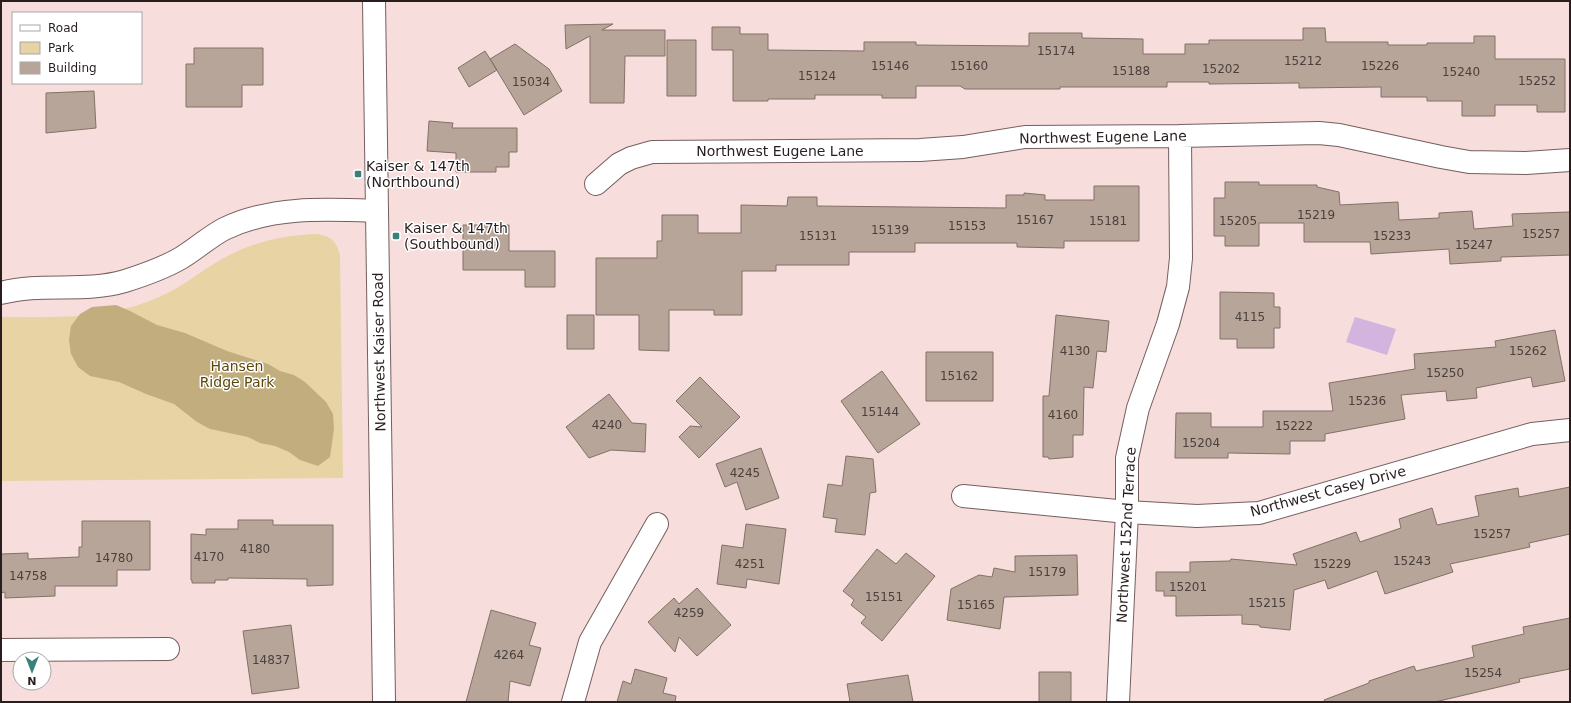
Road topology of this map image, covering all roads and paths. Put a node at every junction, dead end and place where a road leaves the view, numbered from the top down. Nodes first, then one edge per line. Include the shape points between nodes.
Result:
1 (374, 1) edge
2 (1180, 136) junction
3 (1570, 160) edge
4 (596, 184) dead end
5 (377, 211) junction
6 (1, 293) edge
7 (1570, 430) edge
8 (962, 496) dead end
9 (1127, 512) junction
10 (657, 524) dead end
11 (168, 649) dead end
12 (1, 650) edge
13 (384, 702) edge
14 (573, 702) edge
15 (1118, 702) edge

1 - 5 street, Northwest Kaiser Road
2 - 3 street, Northwest Eugene Lane via 1319,133 1468,162 1526,163
2 - 4 street, Northwest Eugene Lane via 1025,136 963,147 920,150 652,152 619,164
2 - 9 street, Northwest 152nd Terrace via 1181,258 1178,287 1168,324 1138,408 1128,458
5 - 6 street via 329,209 275,213 224,230 180,258 124,281 104,286 34,288
5 - 13 street, Northwest Kaiser Road
7 - 9 street, Northwest Casey Drive via 1532,434 1259,513 1197,516
8 - 9 street, Northwest Casey Drive
9 - 15 street, Northwest 152nd Terrace
10 - 14 street via 590,642
11 - 12 street

